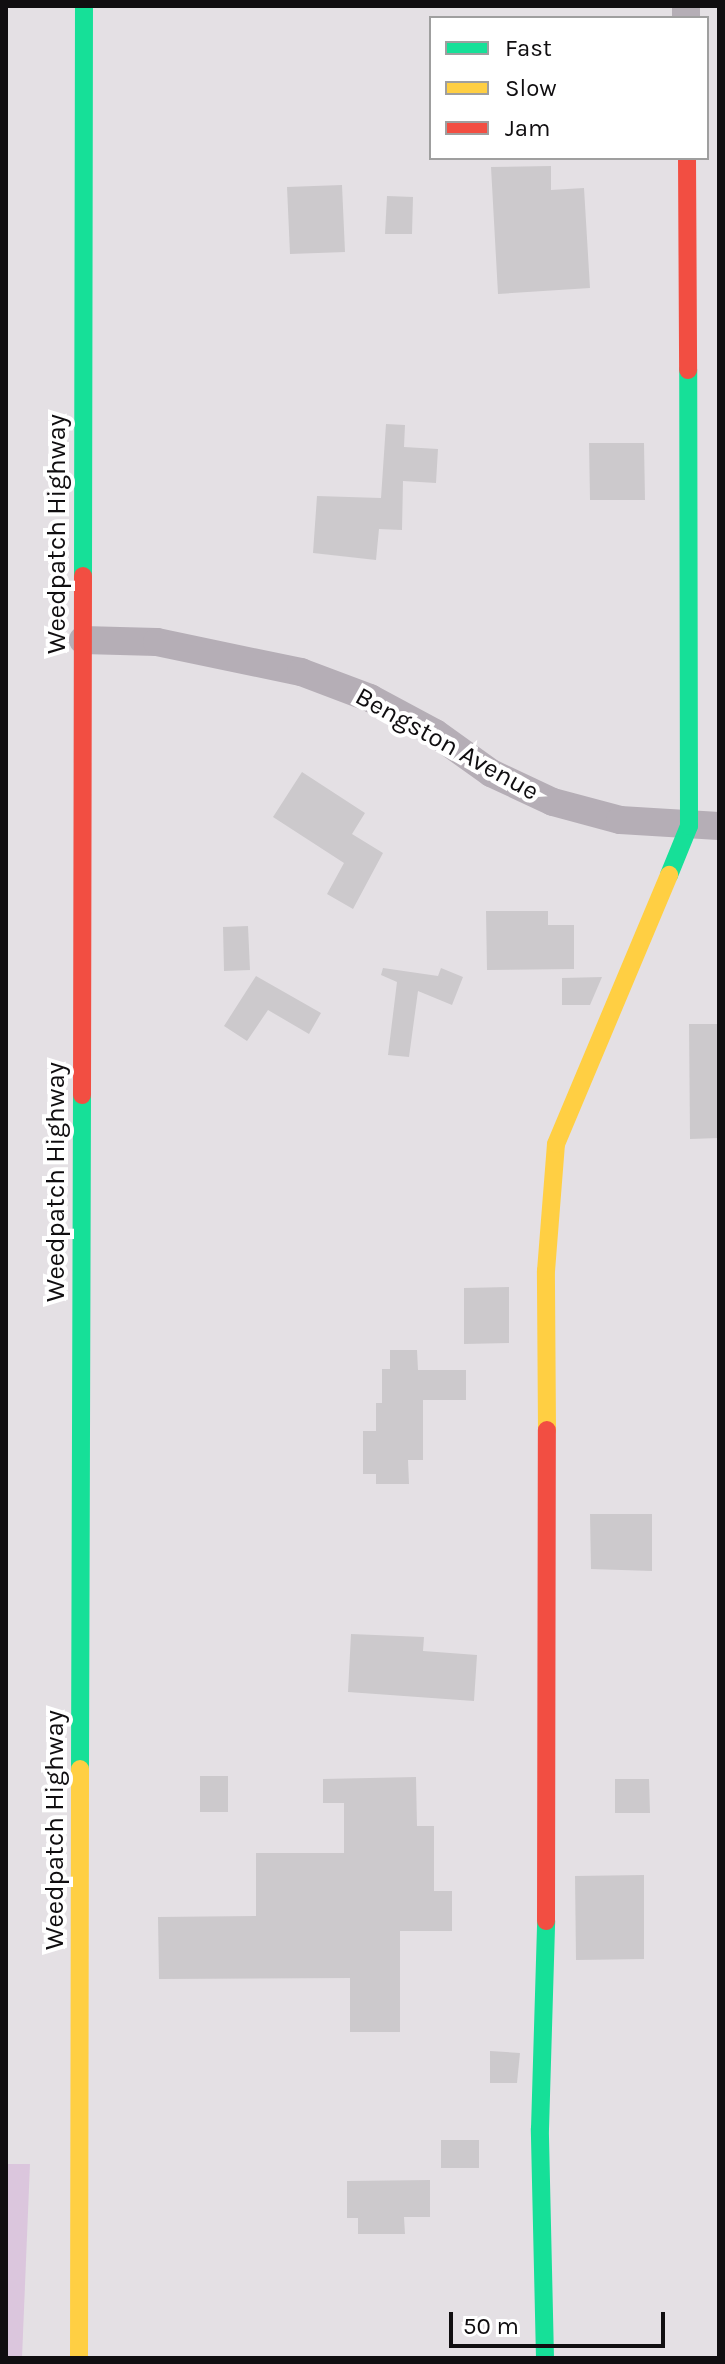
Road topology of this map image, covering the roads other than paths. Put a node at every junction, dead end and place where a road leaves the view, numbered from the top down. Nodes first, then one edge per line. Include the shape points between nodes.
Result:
1 (84, 6) edge
2 (687, 160) edge
3 (83, 640) junction
4 (689, 826) junction
5 (719, 826) edge
6 (79, 2358) edge
7 (545, 2358) edge

1 - 3 main road, Weedpatch Highway
2 - 4 main road
3 - 4 street, Bengston Avenue via 157,642 301,672 370,698 435,733 491,773 553,802 620,820
3 - 6 main road, Weedpatch Highway
4 - 5 street, Bengston Avenue
4 - 7 main road via 556,1144 546,1271 549,1810 540,2129

